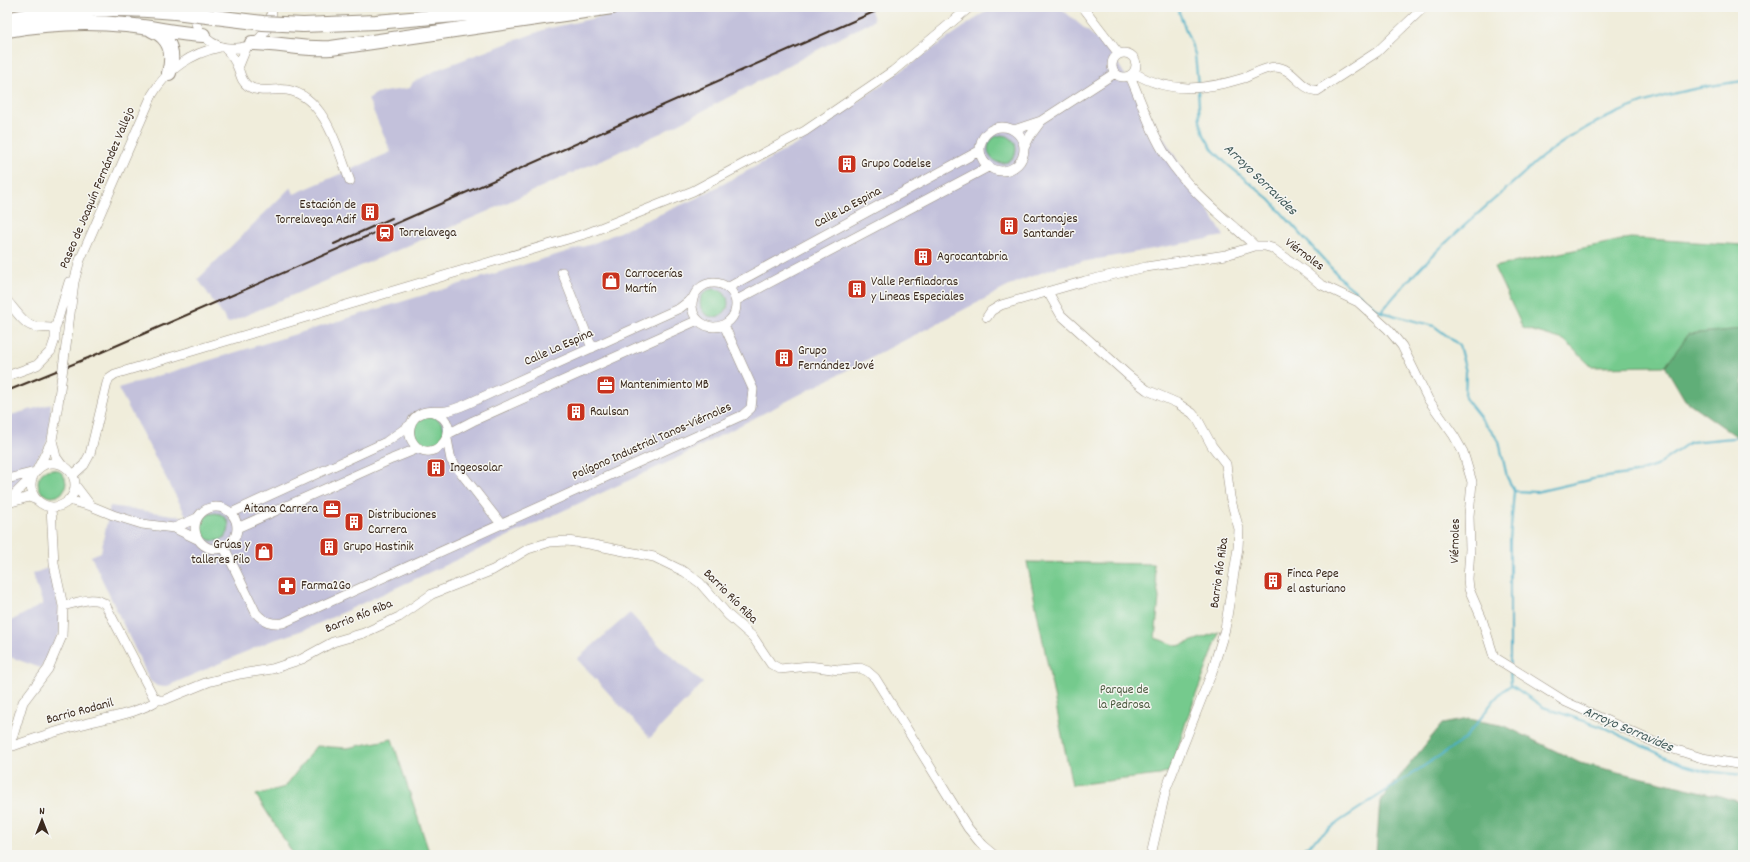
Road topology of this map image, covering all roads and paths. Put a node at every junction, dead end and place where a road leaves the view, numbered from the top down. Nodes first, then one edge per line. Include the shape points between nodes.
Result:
1 (193, 7) edge
2 (272, 7) edge
3 (545, 7) edge
4 (612, 7) edge
5 (970, 7) edge
6 (1083, 7) edge
7 (1424, 7) edge
8 (7, 20) edge
9 (140, 26) junction
10 (7, 30) edge
11 (201, 34) junction
12 (249, 44) junction
13 (222, 47) junction
14 (1119, 54) junction
15 (189, 58) junction
16 (238, 68) junction
17 (169, 73) junction
18 (1115, 73) junction
19 (1132, 75) junction
20 (1041, 121) junction
21 (1014, 130) junction
22 (1024, 148) junction
23 (979, 151) junction
24 (988, 167) junction
25 (350, 181) dead end
26 (1255, 246) junction
27 (562, 272) dead end
28 (74, 282) junction
29 (728, 287) junction
30 (1048, 292) junction
31 (693, 298) junction
32 (736, 300) junction
33 (7, 301) edge
34 (987, 317) dead end
35 (698, 320) junction
36 (724, 325) junction
37 (55, 329) junction
38 (592, 348) junction
39 (7, 376) edge
40 (433, 412) junction
41 (410, 426) junction
42 (447, 436) junction
43 (52, 440) junction
44 (419, 448) junction
45 (430, 451) junction
46 (451, 460) junction
47 (61, 464) junction
48 (35, 473) junction
49 (73, 475) junction
50 (7, 479) edge
51 (75, 485) junction
52 (37, 500) junction
53 (68, 500) junction
54 (7, 503) edge
55 (91, 506) junction
56 (52, 507) junction
57 (231, 513) junction
58 (196, 518) junction
59 (501, 524) junction
60 (174, 528) junction
61 (237, 528) junction
62 (198, 539) junction
63 (224, 547) junction
64 (63, 606) junction
65 (272, 669) joint
66 (158, 700) junction
67 (7, 744) edge
68 (1743, 765) edge
69 (994, 855) edge
70 (1151, 855) edge

1 - 11 street via 194,21
2 - 12 street via 268,26 261,36
3 - 8 highway, bridge via 376,22 303,25 131,9 55,12
4 - 12 highway via 331,48
5 - 49 street via 893,71 805,131 693,190 588,233 127,370 109,378 90,454 84,465
6 - 14 street
7 - 19 street via 1377,52 1317,91 1310,90 1291,73 1278,67 1271,67 1238,80 1192,88 1168,87
9 - 10 highway via 76,23
9 - 11 highway
9 - 17 highway via 159,33 168,42 173,56
11 - 13 street
11 - 15 street, Paseo de Joaquín Fernández Vallejo
12 - 13 street, Paseo de Joaquín Fernández Vallejo via 235,48
12 - 16 street
13 - 15 street, Paseo de Joaquín Fernández Vallejo
13 - 16 street
14 - 18 street via 1112,62
14 - 19 street via 1127,53 1134,58 1137,66
15 - 17 street, Paseo de Joaquín Fernández Vallejo
16 - 25 street via 242,80 252,88 261,91 291,91 315,105 323,116
17 - 28 street, Paseo de Joaquín Fernández Vallejo via 149,102 84,249
18 - 19 street via 1122,77
18 - 20 street
19 - 26 street via 1153,132 1167,156 1185,181
20 - 21 street
20 - 22 street
21 - 22 street
21 - 23 street via 1000,126 993,128 982,137
22 - 24 street via 1023,155 1015,167 1002,171
23 - 24 street
23 - 29 street, Calle La Espina
24 - 32 street
26 - 30 street, Viérnoles via 1226,255 1139,268
26 - 68 street, Viérnoles via 1272,248 1320,284 1358,302 1377,318 1402,346 1428,399 1463,452 1472,482 1469,516 1469,590 1494,658 1566,702 1658,744 1702,758
27 - 38 street
28 - 37 street via 69,282
28 - 43 street, Paseo de Joaquín Fernández Vallejo, bridge
29 - 31 street, Calle La Espina via 718,282 706,284
29 - 32 street
30 - 34 street, Viérnoles via 1001,305
30 - 70 street, Barrio Río Riba via 1061,316 1129,376 1147,390 1177,403 1198,420 1212,446 1226,464 1230,497 1239,529 1225,629 1212,672 1166,789
31 - 35 street via 692,310
31 - 38 street, Calle La Espina via 680,308
32 - 36 street via 735,315
33 - 37 street via 32,327 45,326
35 - 36 street via 710,327
35 - 42 street via 473,421
36 - 59 street, Polígono Industrial Tanos-Viérnoles via 753,389 751,408 743,415
37 - 39 street via 53,346 44,360
38 - 40 street, Calle La Espina via 467,404
40 - 41 street, Calle La Espina via 417,416
40 - 42 street via 446,423
41 - 44 street via 410,436
41 - 57 street, Calle La Espina via 386,442
42 - 45 street via 440,447
42 - 46 street
43 - 47 street, Paseo de Joaquín Fernández Vallejo via 56,457
43 - 48 street, Paseo de Joaquín Fernández Vallejo
44 - 45 street
44 - 61 street
45 - 46 street
46 - 59 street
47 - 48 street via 48,463
47 - 49 street
48 - 50 street
48 - 52 street via 31,489
48 - 54 street
49 - 51 street
51 - 53 street
51 - 55 street
52 - 54 street via 29,497
52 - 56 street
53 - 55 street
53 - 56 street
55 - 60 street via 142,524
56 - 64 street, Barrio Rodanil via 54,564
57 - 58 street via 220,506 213,506 201,512
57 - 61 street
58 - 60 street
58 - 62 street via 195,532
59 - 63 street, Polígono Industrial Tanos-Viérnoles via 283,623 273,624 263,620 256,613
60 - 62 street
61 - 63 street via 234,540
62 - 63 street via 206,547
64 - 66 street via 90,599 98,599 105,604 152,696
64 - 67 street, Barrio Rodanil via 62,636 48,669 24,702 13,736
65 - 66 street, Barrio Rodanil via 229,677
65 - 69 street, Barrio Río Riba via 302,660 333,642 364,633 399,617 432,594 493,570 528,549 550,542 589,544 654,557 685,572 700,583 728,615 753,637 771,664 780,669 809,666 839,670 860,668 875,678 968,828 982,846
66 - 67 street, Barrio Rodanil via 149,706 120,715 12,746

